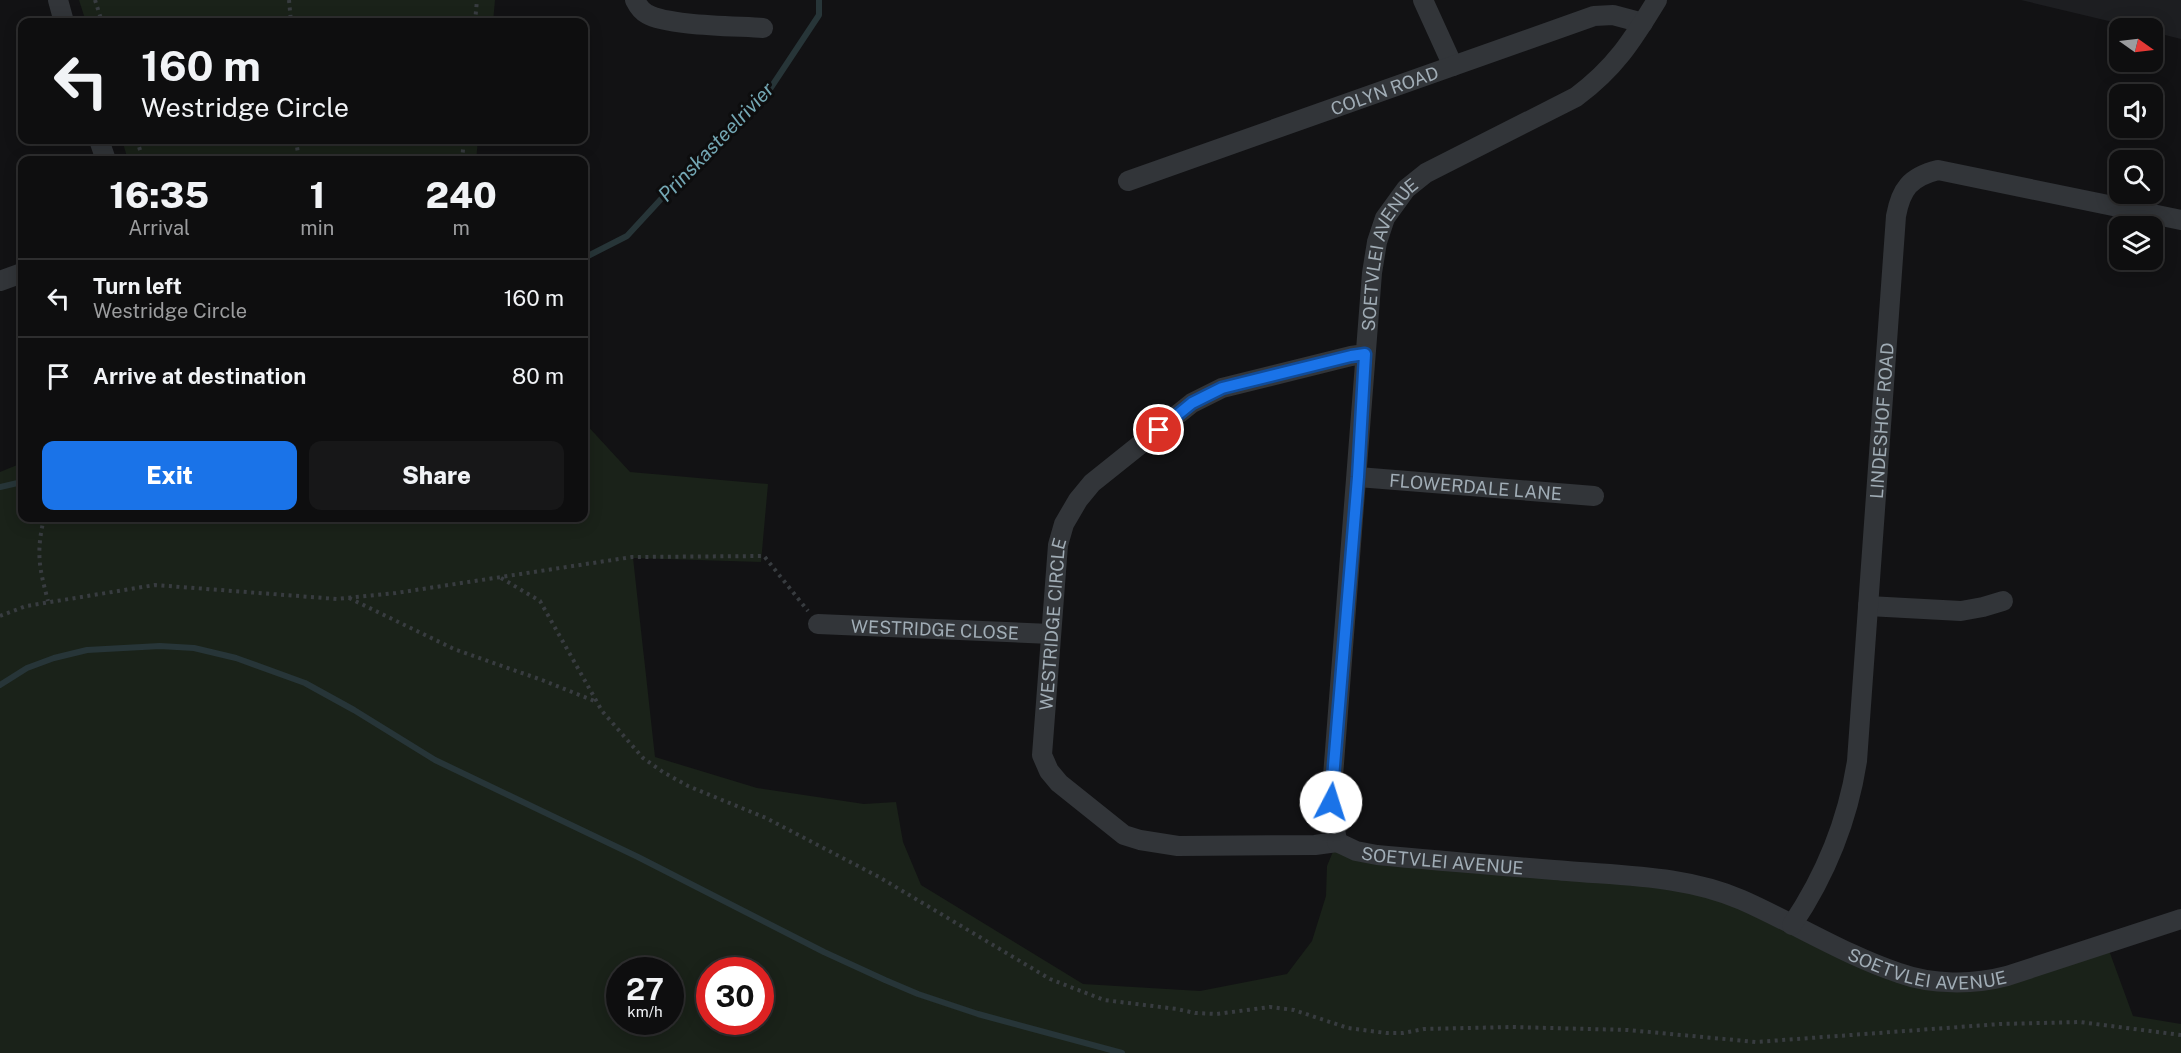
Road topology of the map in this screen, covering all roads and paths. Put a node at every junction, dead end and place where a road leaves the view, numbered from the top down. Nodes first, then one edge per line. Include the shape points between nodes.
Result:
1 (58, 0) edge
2 (95, 0) edge
3 (289, 0) edge
4 (477, 0) edge
5 (635, 0) edge
6 (1423, 0) edge
7 (1657, 0) edge
8 (63, 18) edge
9 (101, 18) edge
10 (291, 18) edge
11 (475, 18) edge
12 (1643, 23) junction
13 (763, 28) dead end
14 (1453, 66) junction
15 (1128, 181) dead end
16 (2181, 219) edge
17 (18, 274) edge
18 (0, 280) edge
19 (1365, 354) junction
20 (1358, 477) junction
21 (1594, 496) dead end
22 (43, 522) edge
23 (501, 578) junction
24 (349, 598) junction
25 (2003, 601) dead end
26 (48, 602) junction
27 (1868, 606) junction
28 (0, 616) edge
29 (818, 624) joint
30 (1051, 634) junction
31 (597, 702) junction
32 (1337, 842) junction
33 (2181, 919) edge
34 (1792, 925) junction
35 (2181, 1035) edge

1 - 8 street
2 - 9 path
3 - 10 path
4 - 11 path
5 - 13 street via 645,13 656,18
6 - 14 street
7 - 12 street, SOETVLEI AVENUE
12 - 14 street, COLYN ROAD via 1613,15 1594,16
12 - 19 street, SOETVLEI AVENUE via 1614,64 1576,97 1426,173 1406,189 1385,218 1377,242
14 - 15 street, COLYN ROAD
16 - 27 street, LINDESHOF ROAD via 1938,171 1912,181 1903,193 1896,216
17 - 18 street
19 - 20 street, SOETVLEI AVENUE
19 - 30 street, WESTRIDGE CIRCLE via 1209,393 1092,483 1064,524 1058,545
20 - 21 street, FLOWERDALE LANE
20 - 32 street, SOETVLEI AVENUE via 1331,802
22 - 26 path via 38,564
23 - 24 path
23 - 29 path via 632,557 764,556
23 - 31 path via 540,601
24 - 26 path via 155,585
24 - 31 path via 454,649
25 - 27 street via 1961,611
26 - 28 path
27 - 34 street, LINDESHOF ROAD via 1857,761 1849,805 1838,836
29 - 30 street, WESTRIDGE CLOSE
30 - 32 street, WESTRIDGE CIRCLE via 1042,755 1059,783 1124,835 1178,846 1315,846
31 - 35 path via 643,758 663,772 766,818 879,877 1050,979 1104,999 1195,1013 1270,1007 1294,1010 1348,1028 1386,1033 1424,1029 1628,1030 1756,1041 2080,1022
32 - 34 street, SOETVLEI AVENUE via 1377,855 1672,880 1722,892
33 - 34 street, SOETVLEI AVENUE via 2007,976 1966,982 1900,974

